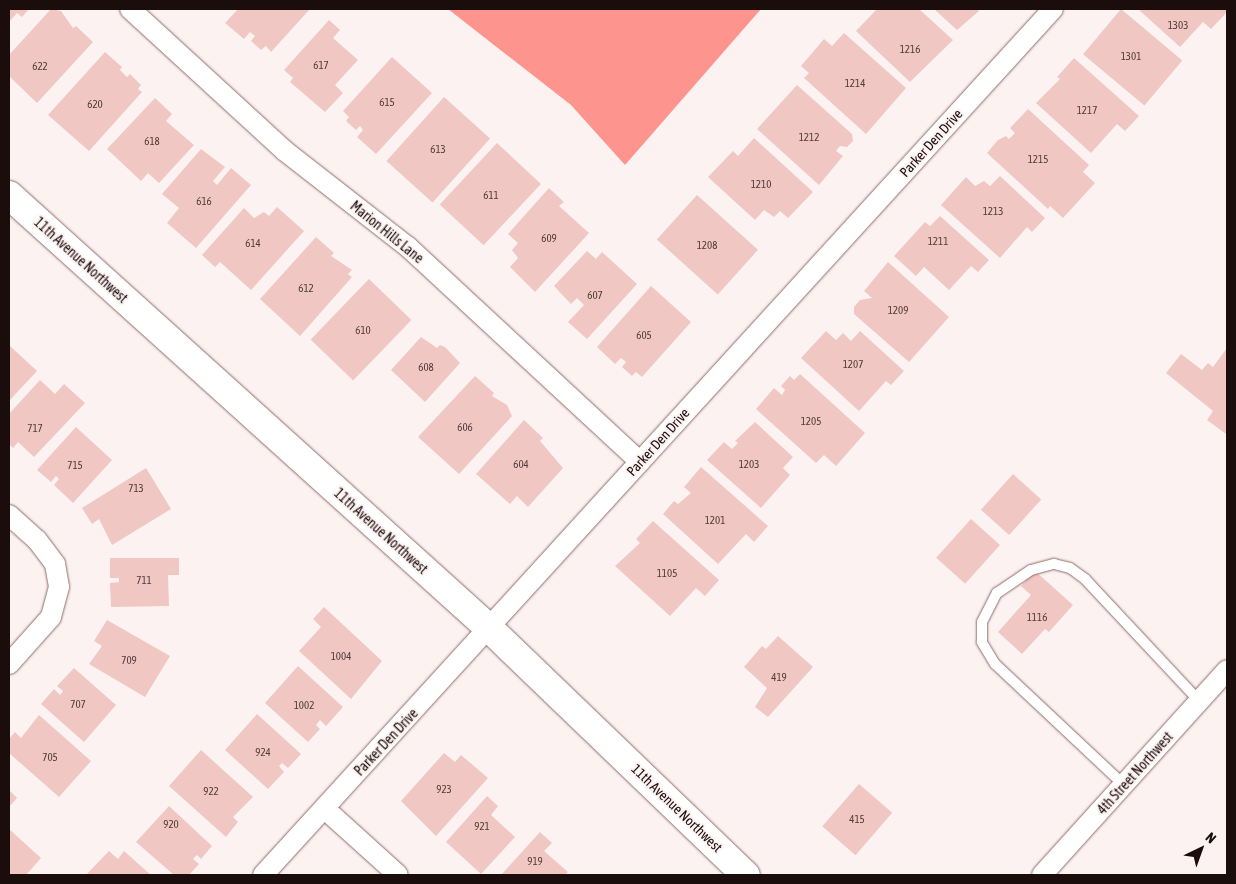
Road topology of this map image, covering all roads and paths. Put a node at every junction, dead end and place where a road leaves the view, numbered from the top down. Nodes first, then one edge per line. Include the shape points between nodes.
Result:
1 (130, 9) edge
2 (1053, 9) edge
3 (9, 195) edge
4 (640, 462) junction
5 (9, 515) edge
6 (490, 630) junction
7 (9, 664) edge
8 (1227, 670) edge
9 (1199, 701) junction
10 (1124, 785) junction
11 (325, 809) junction
12 (263, 875) edge
13 (398, 875) edge
14 (746, 875) edge
15 (1042, 875) edge

1 - 4 street, Marion Hills Lane via 284,151 408,247
2 - 4 street, Parker Den Drive
3 - 6 street, 11th Avenue Northwest
4 - 6 street, Parker Den Drive
5 - 7 street via 37,540 54,564 59,587 52,617
6 - 11 street, Parker Den Drive
6 - 14 street, 11th Avenue Northwest
8 - 9 street, 4th Street Northwest
9 - 10 street, 4th Street Northwest
9 - 10 lane via 1086,579 1070,568 1054,564 1031,570 997,593 982,622 982,642 995,664
10 - 15 street, 4th Street Northwest
11 - 12 street, Parker Den Drive
11 - 13 street

